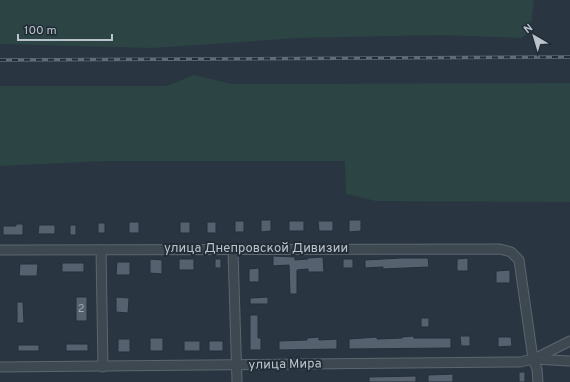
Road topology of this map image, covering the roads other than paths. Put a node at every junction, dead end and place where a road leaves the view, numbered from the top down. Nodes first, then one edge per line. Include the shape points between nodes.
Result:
1 (0, 250) edge
2 (101, 250) junction
3 (233, 250) junction
4 (570, 341) edge
5 (533, 359) junction
6 (570, 361) edge
7 (237, 366) junction
8 (103, 367) junction
9 (0, 368) edge
10 (237, 382) edge
11 (538, 382) edge

1 - 2 street, улица Днепровской Дивизии
2 - 3 street, улица Днепровской Дивизии
2 - 8 street
3 - 5 street, улица Днепровской Дивизии via 500,249 511,252 519,260
3 - 7 street
4 - 5 street
5 - 6 street, улица Мира
5 - 7 street, улица Мира via 520,362
5 - 11 street
7 - 8 street, улица Мира
7 - 10 street
8 - 9 street, улица Мира

